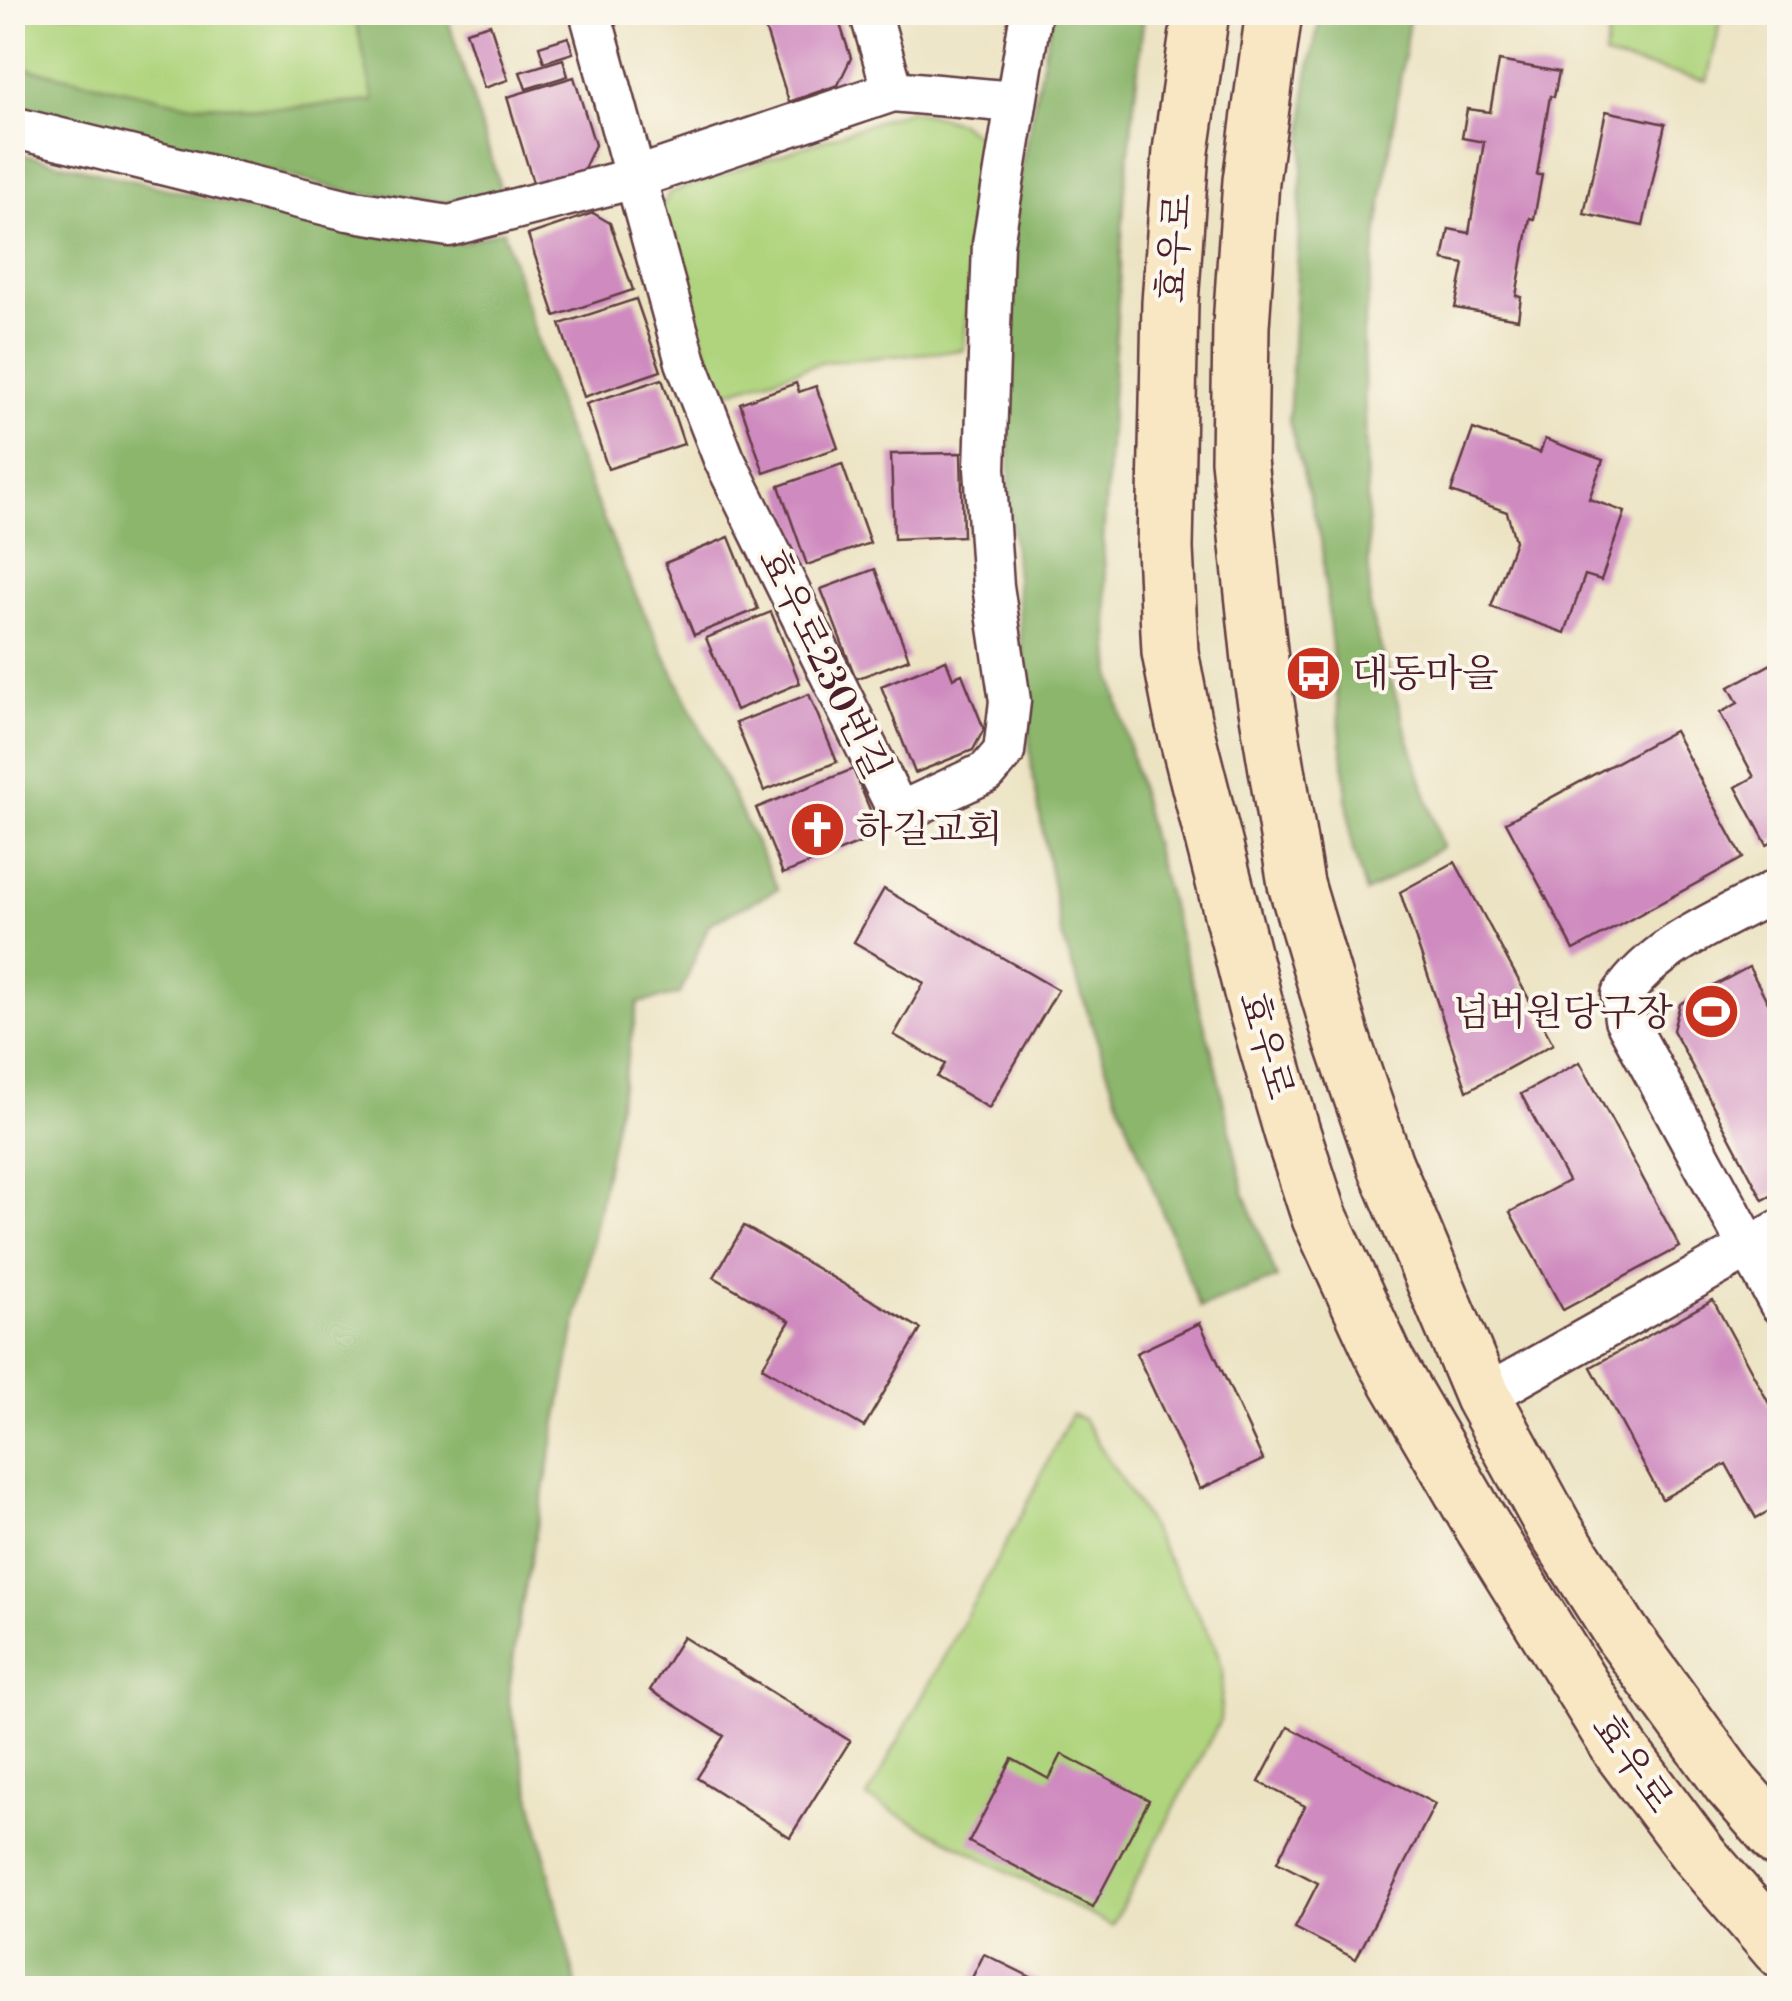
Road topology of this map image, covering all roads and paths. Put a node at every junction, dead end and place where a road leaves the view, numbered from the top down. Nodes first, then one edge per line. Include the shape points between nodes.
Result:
1 (590, 12) edge
2 (870, 12) edge
3 (1031, 12) edge
4 (1202, 12) edge
5 (1274, 12) edge
6 (893, 91) junction
7 (1014, 102) junction
8 (12, 126) edge
9 (635, 178) junction
10 (1780, 888) edge
11 (1764, 1239) edge
12 (1780, 1304) edge
13 (1483, 1397) junction
14 (1780, 1840) edge
15 (1780, 1949) edge

1 - 9 street, 효우로230번길
2 - 6 street
3 - 7 street, 효우로230번길
4 - 15 main road, 효우로 via 1170,303 1164,531 1170,652 1282,1097 1320,1218 1434,1445 1622,1752
5 - 13 main road, 효우로 via 1240,326 1239,460 1274,767 1296,884 1342,1039 1385,1164
6 - 7 street
6 - 9 street
7 - 9 street, 효우로230번길 via 993,244 985,468 1010,702 1004,752 987,772 899,813 724,459 686,362
8 - 9 street via 348,210 449,226
10 - 11 street via 1660,954 1622,995 1625,1019
11 - 12 street
11 - 13 street
13 - 14 main road, 효우로 via 1622,1634

